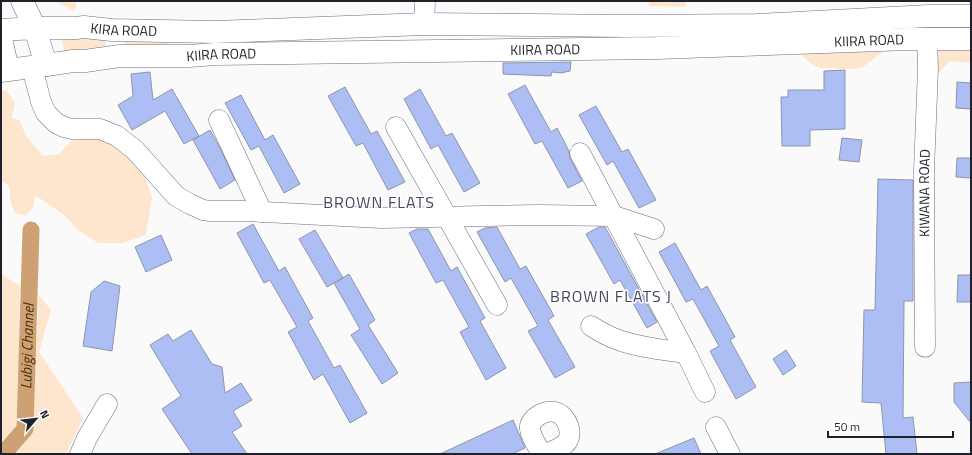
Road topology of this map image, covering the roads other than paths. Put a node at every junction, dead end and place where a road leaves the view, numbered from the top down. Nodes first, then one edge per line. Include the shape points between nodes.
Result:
1 (22, 1) edge
2 (425, 1) edge
3 (971, 16) edge
4 (424, 24) junction
5 (35, 28) junction
6 (1, 30) edge
7 (214, 32) joint
8 (1, 38) edge
9 (971, 39) edge
10 (927, 40) junction
11 (120, 56) joint
12 (39, 66) junction
13 (4, 70) edge
14 (219, 120) dead end
15 (396, 127) dead end
16 (580, 153) dead end
17 (262, 212) junction
18 (614, 216) junction
19 (447, 217) junction
20 (654, 229) dead end
21 (497, 305) dead end
22 (591, 326) dead end
23 (925, 346) dead end
24 (686, 353) junction
25 (704, 392) dead end
26 (107, 404) dead end
27 (716, 427) dead end
28 (80, 454) edge
29 (542, 454) edge
30 (546, 454) edge
31 (730, 454) edge

1 - 5 main road
2 - 4 street
3 - 4 main road, KIIRA ROAD via 757,25
4 - 7 main road, KIIRA ROAD
5 - 6 main road, KIRA ROAD
5 - 7 main road, KIRA ROAD via 84,27
5 - 12 main road
8 - 13 main road
9 - 10 main road, KIIRA ROAD
10 - 11 main road, KIIRA ROAD via 658,48
10 - 23 street, KIWANA ROAD via 924,171
11 - 12 main road, KIRA ROAD
12 - 13 main road, KIRA ROAD
12 - 17 street via 41,102 46,113 56,123 72,129 100,129 117,136 135,150 176,196 196,207 210,211
14 - 17 street
15 - 19 street
16 - 18 street
17 - 19 street via 381,218
18 - 19 street
18 - 20 street
18 - 24 street
19 - 21 street
22 - 24 street via 617,340
24 - 25 street
26 - 28 street
27 - 31 street
29 - 30 street via 532,437 530,425 538,416 551,411 556,412 566,422 570,439 566,444

